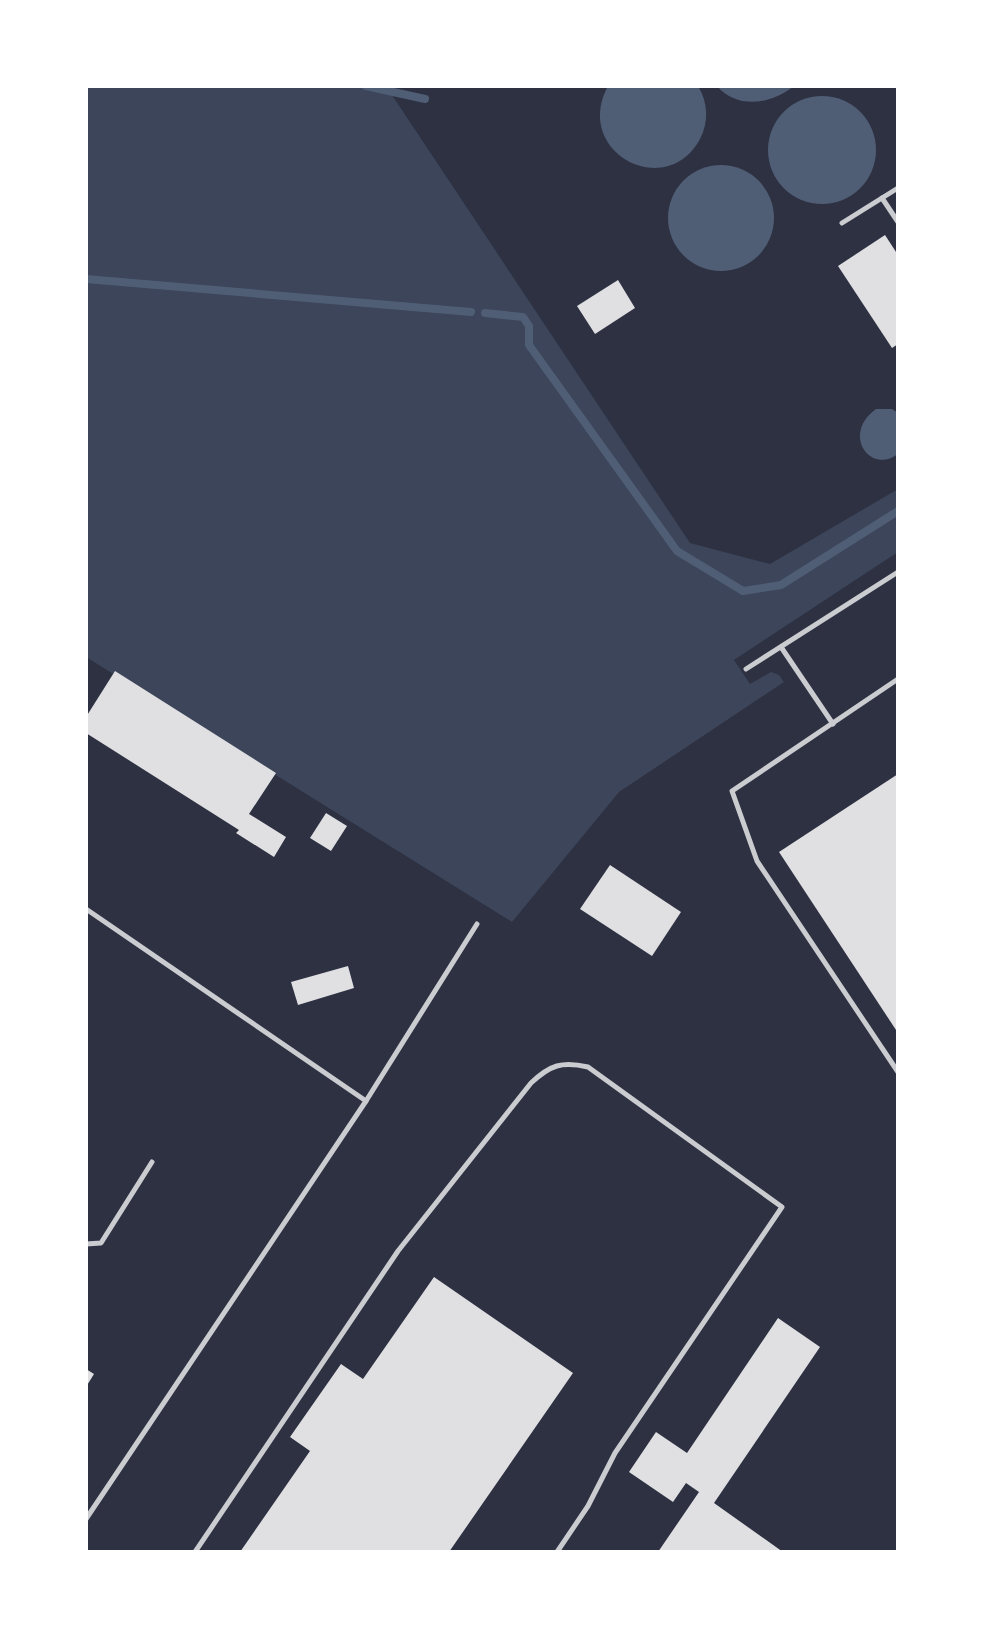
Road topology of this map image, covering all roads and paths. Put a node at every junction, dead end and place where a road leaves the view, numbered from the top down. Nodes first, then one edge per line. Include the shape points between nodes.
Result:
1 (898, 188) edge
2 (882, 198) junction
3 (898, 222) edge
4 (842, 223) dead end
5 (898, 572) edge
6 (781, 647) junction
7 (746, 669) dead end
8 (898, 679) edge
9 (833, 724) junction
10 (86, 909) edge
11 (477, 924) dead end
12 (898, 1072) edge
13 (366, 1101) junction
14 (152, 1162) dead end
15 (86, 1244) edge
16 (86, 1519) edge
17 (195, 1552) edge
18 (557, 1552) edge

1 - 2 lane
2 - 3 lane
2 - 4 lane
5 - 6 lane
6 - 7 lane
6 - 9 lane
8 - 9 lane
9 - 12 lane via 732,791 757,861
10 - 13 lane
11 - 13 lane
13 - 16 lane
14 - 15 lane via 101,1243
17 - 18 lane via 398,1251 531,1083 547,1067 568,1062 588,1067 782,1207 615,1453

